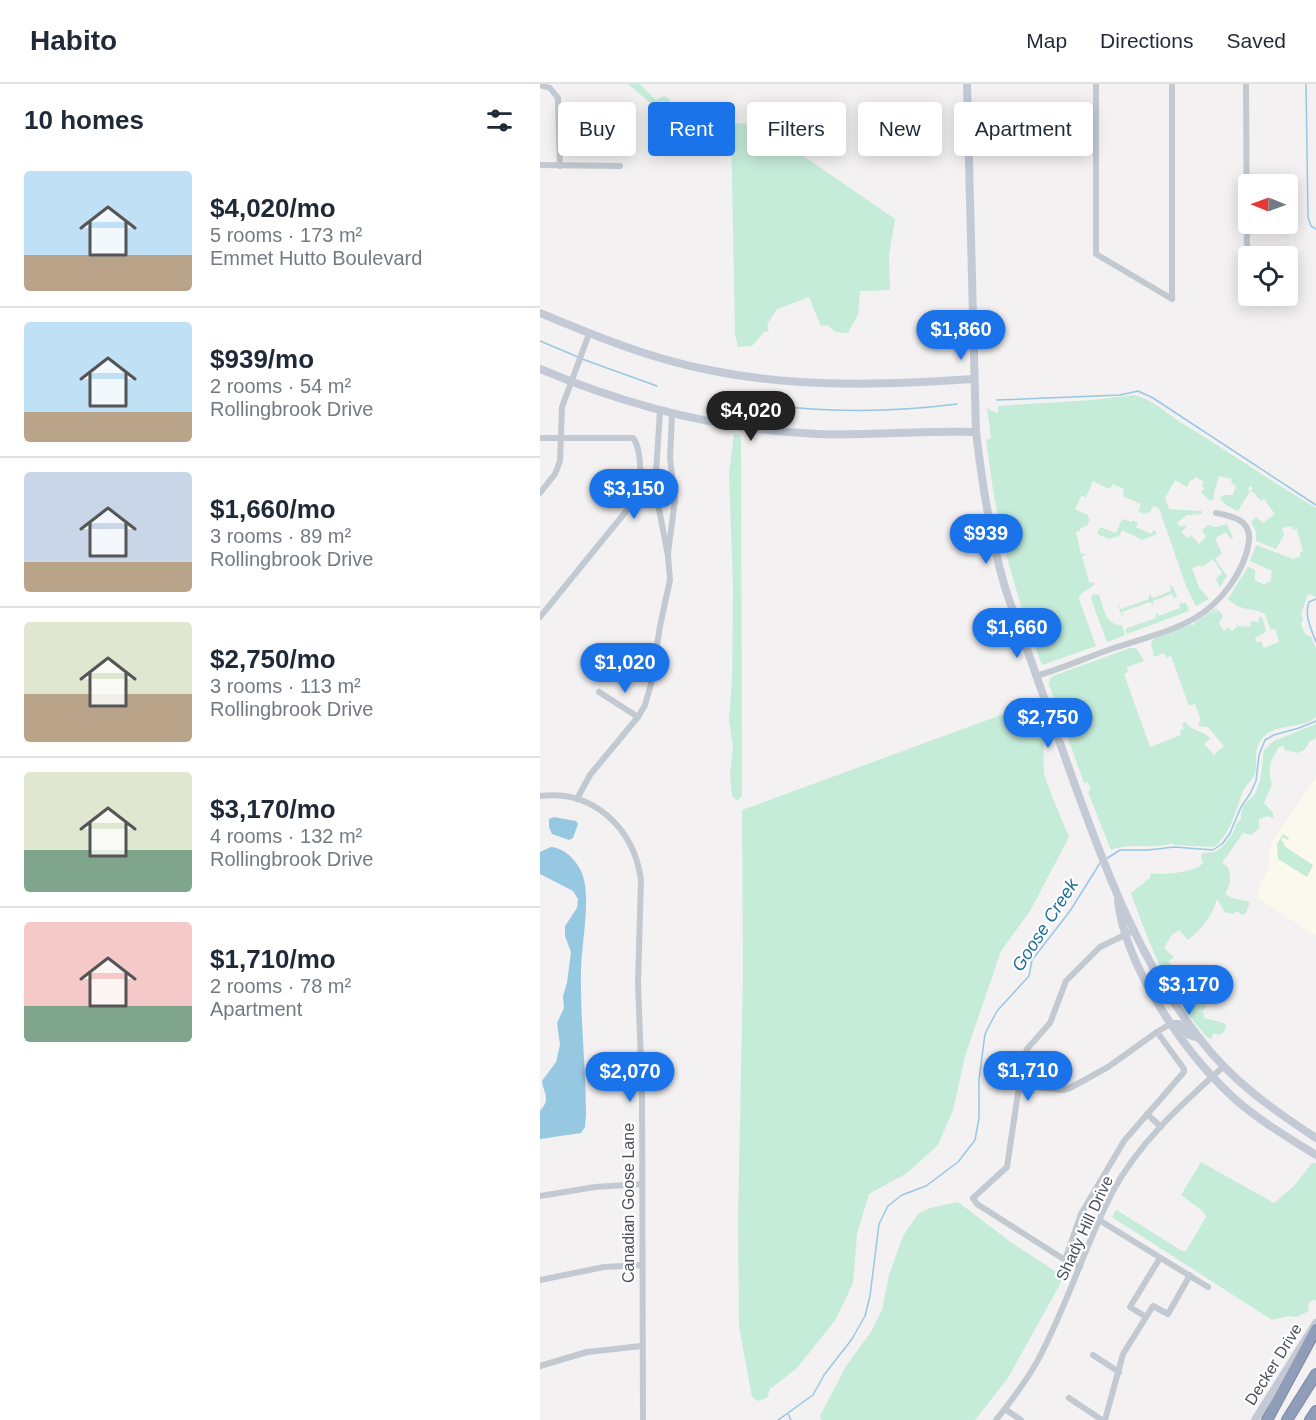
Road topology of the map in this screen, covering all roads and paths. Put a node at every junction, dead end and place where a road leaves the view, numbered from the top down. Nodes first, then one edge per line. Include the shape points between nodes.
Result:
1 (967, 84) edge
2 (1096, 84) edge
3 (1172, 84) edge
4 (1246, 84) edge
5 (540, 85) edge
6 (540, 165) edge
7 (561, 166) junction
8 (620, 166) dead end
9 (1247, 246) edge
10 (540, 314) edge
11 (589, 334) junction
12 (540, 369) edge
13 (974, 379) junction
14 (571, 382) junction
15 (660, 411) junction
16 (672, 414) junction
17 (976, 432) junction
18 (540, 438) edge
19 (561, 438) junction
20 (540, 493) edge
21 (1216, 513) dead end
22 (668, 556) junction
23 (540, 617) edge
24 (1036, 676) junction
25 (599, 692) dead end
26 (638, 717) junction
27 (540, 796) edge
28 (578, 799) junction
29 (1118, 898) junction
30 (1135, 930) junction
31 (1126, 934) junction
32 (1170, 1023) junction
33 (1157, 1032) junction
34 (1199, 1039) junction
35 (1223, 1067) junction
36 (1213, 1077) junction
37 (1018, 1085) junction
38 (1147, 1114) junction
39 (1161, 1127) junction
40 (1316, 1138) edge
41 (1316, 1155) edge
42 (642, 1184) junction
43 (540, 1196) edge
44 (1099, 1220) junction
45 (1160, 1258) junction
46 (1065, 1260) junction
47 (642, 1265) junction
48 (1080, 1267) junction
49 (1190, 1275) junction
50 (540, 1280) edge
51 (1208, 1287) dead end
52 (1146, 1317) junction
53 (1316, 1323) edge
54 (1316, 1329) edge
55 (642, 1346) junction
56 (1094, 1355) dead end
57 (540, 1366) edge
58 (1119, 1372) junction
59 (1316, 1374) edge
60 (1069, 1398) dead end
61 (1005, 1409) junction
62 (1316, 1411) edge
63 (643, 1420) edge
64 (996, 1420) edge
65 (1021, 1420) edge
66 (1103, 1420) edge
67 (1255, 1420) edge
68 (1267, 1420) edge
69 (1287, 1420) edge
70 (1310, 1420) edge

1 - 13 main road
2 - 3 street via 1096,254 1172,299
4 - 9 street
5 - 7 street via 550,88 558,98
6 - 7 street
7 - 8 street
10 - 11 main road
11 - 13 main road via 709,370 782,381 864,384
11 - 14 street
12 - 14 main road
13 - 17 main road
14 - 15 main road
14 - 19 street via 562,407
15 - 16 main road
15 - 22 street via 655,488
16 - 17 main road via 721,425 800,433
16 - 22 street via 670,458 675,500
17 - 24 main road via 1004,584
18 - 19 street
19 - 20 street via 558,468
19 - 23 street via 633,438 639,462 638,494
21 - 24 street via 1238,518 1249,536 1238,574 1211,606 1194,619
22 - 26 street via 668,594 651,684
24 - 29 main road
25 - 26 street
26 - 28 street via 590,775
27 - 28 street
28 - 42 street, Canadian Goose Lane via 607,815 623,831 639,865
29 - 30 main road
29 - 31 main road
30 - 31 street
30 - 34 main road via 1172,1000
31 - 32 main road
31 - 37 street via 1100,947 1066,981 1050,1023 1025,1053
32 - 33 street
32 - 34 main road via 1179,1024
32 - 36 main road
33 - 37 street via 1070,1088
33 - 38 street via 1184,1069
34 - 35 main road
35 - 36 street, Shady Hill Drive
35 - 40 main road via 1267,1106
36 - 39 street, Shady Hill Drive
36 - 41 main road via 1263,1121
37 - 46 street via 1007,1167 973,1198
38 - 39 street
38 - 46 street via 1124,1141 1081,1214
39 - 44 street, Shady Hill Drive via 1123,1175
42 - 43 street
42 - 47 street, Canadian Goose Lane
44 - 45 street
44 - 48 street, Shady Hill Drive
45 - 49 street
45 - 52 street via 1130,1307
46 - 48 street
47 - 50 street via 604,1267
47 - 55 street, Canadian Goose Lane
48 - 61 street, Shady Hill Drive via 1040,1358
49 - 51 street
49 - 52 street via 1168,1314 1153,1306
52 - 58 street via 1123,1354
53 - 67 main road, Decker Drive
54 - 68 highway
55 - 57 street via 586,1352
55 - 63 street, Canadian Goose Lane
56 - 58 street
58 - 66 street
59 - 69 highway
60 - 66 street
61 - 64 street, Shady Hill Drive
61 - 65 street
62 - 70 highway

